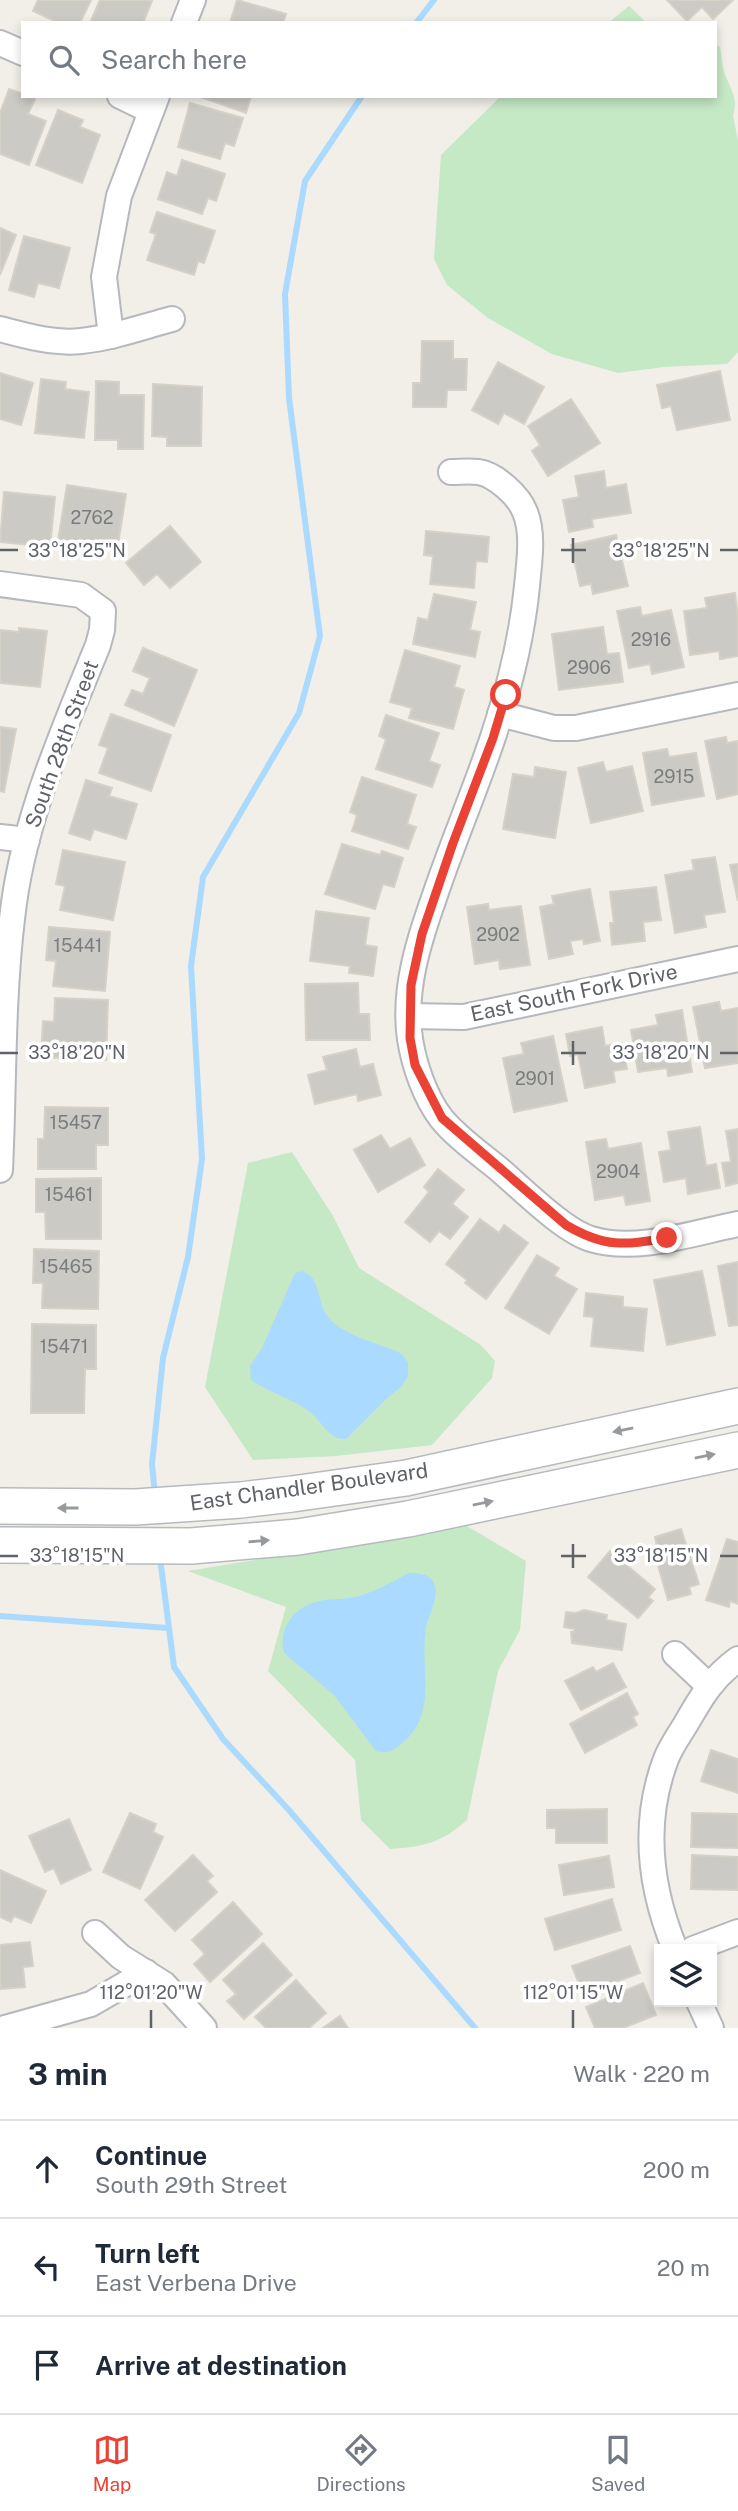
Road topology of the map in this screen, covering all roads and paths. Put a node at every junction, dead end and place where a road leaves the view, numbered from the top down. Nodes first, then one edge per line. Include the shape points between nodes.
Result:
1 (193, 0) edge
2 (185, 21) edge
3 (0, 43) edge
4 (21, 52) edge
5 (128, 98) edge
6 (154, 104) edge
7 (172, 319) dead end
8 (0, 330) edge
9 (111, 336) junction
10 (451, 472) dead end
11 (0, 584) edge
12 (738, 695) edge
13 (500, 713) junction
14 (0, 837) edge
15 (27, 840) junction
16 (738, 959) edge
17 (409, 1016) junction
18 (1, 1083) edge
19 (0, 1170) edge
20 (738, 1224) edge
21 (738, 1406) edge
22 (738, 1450) edge
23 (0, 1506) edge
24 (0, 1545) edge
25 (675, 1654) dead end
26 (738, 1659) edge
27 (708, 1685) junction
28 (738, 1932) edge
29 (95, 1933) dead end
30 (673, 1944) edge
31 (706, 1944) edge
32 (146, 1972) junction
33 (701, 2007) edge
34 (5, 2028) edge
35 (204, 2028) edge
36 (710, 2028) edge

1 - 2 street
3 - 4 street
5 - 6 street
6 - 9 street via 118,196 104,277
7 - 9 street
8 - 9 street via 79,341
10 - 13 street via 481,472 511,491 525,511 529,530 520,635
11 - 15 street, South 28th Street via 81,595 103,611 98,645
12 - 13 street via 576,728 554,728
13 - 17 street via 415,957
14 - 15 street
15 - 18 street, South 28th Street via 12,917
16 - 17 street, East South Fork Drive via 464,1017
17 - 20 street via 415,1065 442,1118 566,1225 589,1238 612,1243 657,1240
18 - 19 street, South 28th Street
21 -> 23 main road, East Chandler Boulevard via 406,1478 266,1497 135,1507
24 -> 22 main road, East Chandler Boulevard via 191,1546 298,1537 408,1519
25 - 27 street
26 - 27 street
27 - 30 street via 667,1756 654,1806 651,1858 660,1907
28 - 31 street
29 - 32 street
32 - 34 street via 91,2004
32 - 35 street via 164,1984
33 - 36 street

